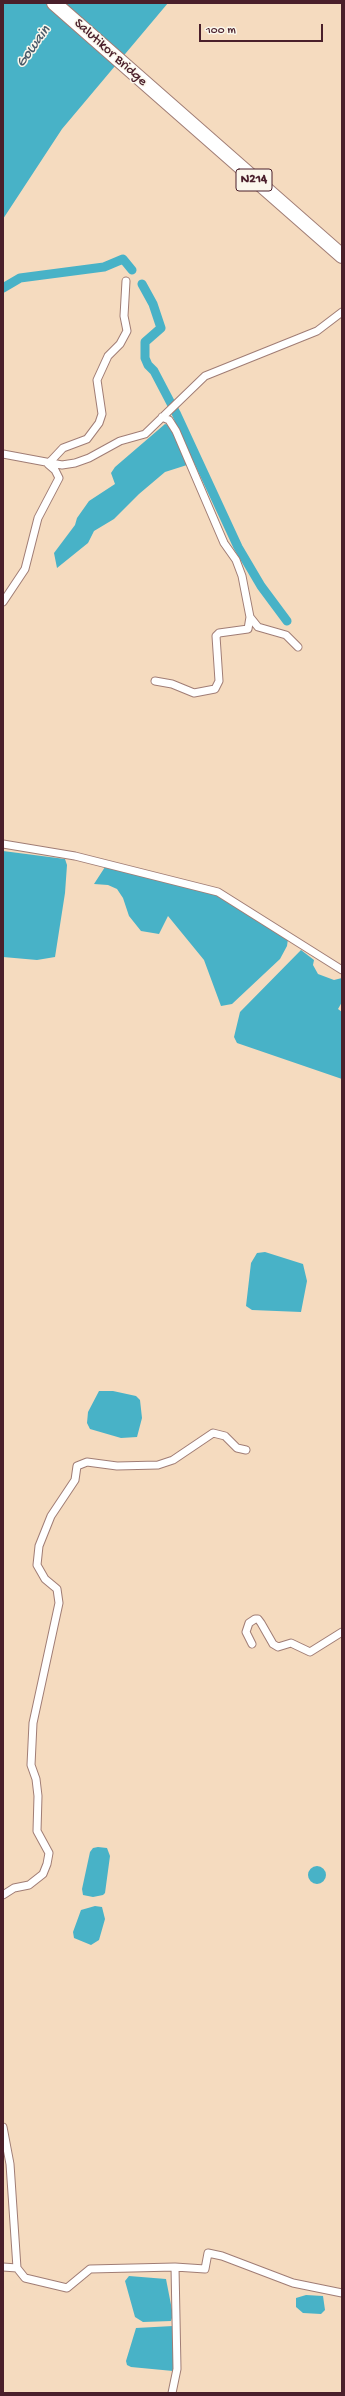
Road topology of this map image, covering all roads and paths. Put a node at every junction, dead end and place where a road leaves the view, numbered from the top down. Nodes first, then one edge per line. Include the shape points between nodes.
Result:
1 (54, 3) edge
2 (342, 256) edge
3 (126, 281) dead end
4 (342, 312) edge
5 (162, 417) junction
6 (3, 454) edge
7 (48, 464) junction
8 (3, 602) edge
9 (250, 617) junction
10 (298, 647) dead end
11 (155, 681) dead end
12 (3, 844) edge
13 (342, 970) edge
14 (246, 1450) dead end
15 (342, 1632) edge
16 (252, 1644) dead end
17 (3, 1894) edge
18 (3, 2127) edge
19 (3, 2267) edge
20 (175, 2267) junction
21 (17, 2268) junction
22 (342, 2293) edge
23 (172, 2393) edge

1 - 2 highway, Salutikor Bridge / N214
3 - 7 street via 124,316 127,331 120,344 108,356 97,380 102,414 99,423 87,439 63,448
4 - 5 street via 313,333 205,376
5 - 7 street via 144,434 120,441 75,464
5 - 9 street via 169,420 176,431 224,543 236,560 242,576
6 - 7 street
7 - 8 street via 59,478 38,518 25,569
9 - 10 street via 258,627 286,635
9 - 11 street via 248,629 219,633 216,636 219,681 215,689 194,693 172,684
12 - 13 street via 75,856 218,892
14 - 17 street via 237,1448 225,1436 213,1433 173,1460 158,1465 118,1466 88,1462 77,1466 75,1480 51,1516 39,1546 37,1565 45,1579 57,1589 59,1603 33,1723 31,1765 38,1796 37,1831 49,1853 43,1874 29,1885 14,1888
15 - 16 street via 310,1652 291,1643 278,1647 273,1644 258,1619 255,1619 249,1623 246,1632
18 - 21 street via 10,2164
19 - 21 street
20 - 21 street via 90,2269 67,2288 25,2278
20 - 22 street via 205,2269 208,2253 293,2283
20 - 23 street via 177,2369

